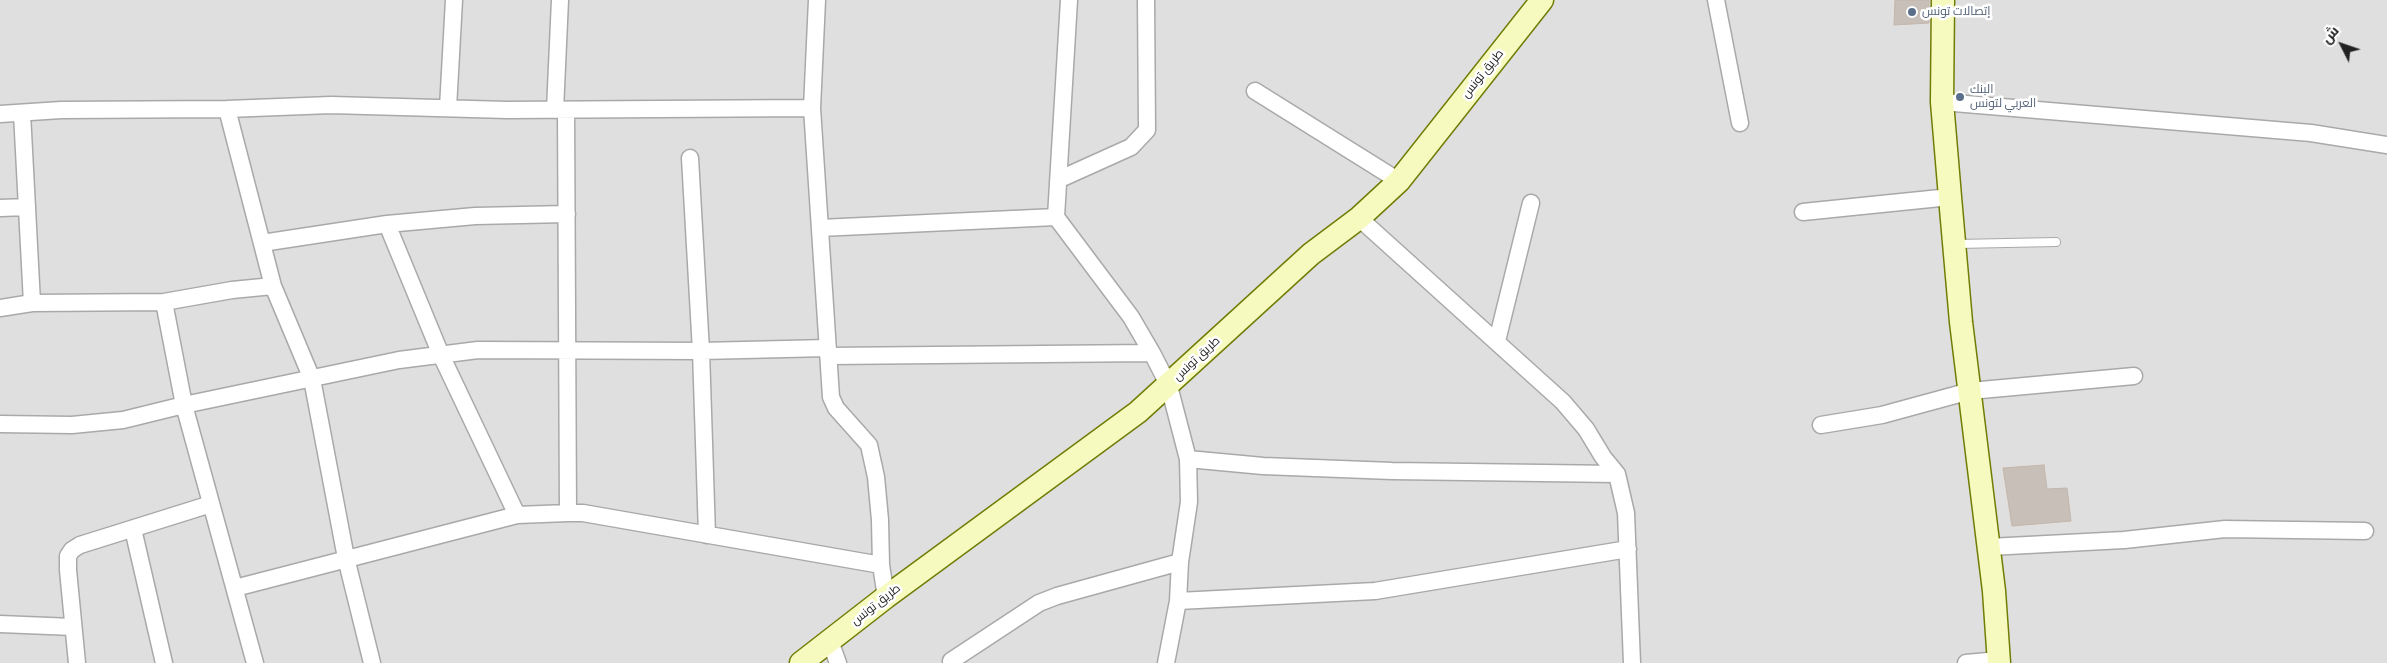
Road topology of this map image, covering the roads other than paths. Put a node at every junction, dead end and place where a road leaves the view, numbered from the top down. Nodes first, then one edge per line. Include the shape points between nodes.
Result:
1 (454, 0) edge
2 (560, 0) edge
3 (817, 0) edge
4 (1069, 0) edge
5 (1146, 0) edge
6 (1542, 0) edge
7 (1716, 0) edge
8 (1943, 0) edge
9 (1255, 91) dead end
10 (1942, 102) junction
11 (448, 108) junction
12 (812, 108) junction
13 (227, 109) junction
14 (560, 110) junction
15 (22, 113) junction
16 (0, 114) edge
17 (1740, 123) dead end
18 (2387, 145) edge
19 (690, 158) dead end
20 (1060, 179) junction
21 (1399, 181) junction
22 (1950, 197) junction
23 (1531, 203) dead end
24 (27, 207) junction
25 (0, 208) edge
26 (1803, 212) dead end
27 (567, 214) junction
28 (1056, 217) junction
29 (1359, 218) junction
30 (387, 224) junction
31 (820, 228) junction
32 (2056, 242) dead end
33 (262, 244) junction
34 (1954, 244) junction
35 (273, 286) junction
36 (164, 302) junction
37 (32, 303) junction
38 (0, 308) edge
39 (1497, 342) junction
40 (568, 350) junction
41 (701, 351) junction
42 (828, 352) junction
43 (1152, 353) junction
44 (441, 355) junction
45 (2134, 376) dead end
46 (312, 379) junction
47 (1169, 386) junction
48 (1970, 391) junction
49 (184, 405) junction
50 (0, 424) edge
51 (1821, 426) dead end
52 (1188, 459) junction
53 (1617, 474) junction
54 (211, 504) junction
55 (568, 513) junction
56 (517, 515) junction
57 (133, 529) junction
58 (2365, 530) dead end
59 (707, 535) junction
60 (1989, 547) junction
61 (1628, 549) junction
62 (346, 558) junction
63 (1180, 562) junction
64 (881, 565) junction
65 (235, 588) junction
66 (886, 597) junction
67 (1178, 601) junction
68 (0, 624) edge
69 (73, 626) junction
70 (830, 641) junction
71 (951, 660) dead end
72 (1999, 661) edge
73 (77, 663) edge
74 (164, 663) edge
75 (255, 663) edge
76 (372, 663) edge
77 (801, 663) edge
78 (838, 663) edge
79 (1166, 663) edge
80 (1632, 663) edge
81 (1966, 663) edge

1 - 11 street
2 - 14 street
3 - 12 street
4 - 20 street
5 - 20 street via 1147,130 1131,147
6 - 21 main road, طريق تونس
7 - 17 street
8 - 10 main road
9 - 21 street
10 - 18 street via 2312,133
10 - 22 main road
11 - 13 street via 331,105
11 - 14 street
12 - 14 street
12 - 31 street
13 - 15 street
13 - 33 street
14 - 27 street
15 - 16 street
15 - 24 street
19 - 41 street
20 - 28 street
21 - 29 main road, طريق تونس
22 - 26 street
22 - 34 main road
23 - 39 street
24 - 25 street
24 - 37 street
27 - 30 street via 475,216
27 - 40 street
28 - 31 street
28 - 43 street via 1131,317
29 - 39 street
29 - 47 main road, طريق تونس via 1311,254
30 - 33 street
30 - 44 street
31 - 42 street
32 - 34 lane
33 - 35 street
34 - 48 main road
35 - 36 street
35 - 46 street
36 - 37 street
36 - 49 street
37 - 38 street
39 - 53 street via 1563,402
40 - 41 street
40 - 44 street via 478,350
40 - 55 street
41 - 42 street
41 - 59 street
42 - 43 street
42 - 64 street via 831,397 836,408 869,445 876,477
43 - 47 street
44 - 46 street via 399,360
44 - 56 street
45 - 48 street
46 - 49 street
46 - 62 street
47 - 52 street
47 - 66 main road, طريق تونس
48 - 51 street via 1882,415
48 - 60 main road
49 - 50 street via 123,420 72,425
49 - 54 street
52 - 53 street via 1263,466 1392,471
52 - 63 street via 1190,502
53 - 61 street via 1626,513
54 - 57 street
54 - 65 street
55 - 56 street
55 - 59 street
56 - 62 street
57 - 69 street via 80,545 70,553 68,570
57 - 74 street
58 - 60 street via 2226,528 2124,540
59 - 64 street
60 - 72 main road
61 - 67 street via 1375,591
61 - 80 street
62 - 65 street
62 - 76 street
63 - 67 street
63 - 71 street via 1039,603
64 - 66 street
65 - 75 street
66 - 70 main road, طريق تونس
67 - 79 street
68 - 69 street
69 - 73 street
70 - 77 main road, طريق تونس
70 - 78 street
72 - 81 street

